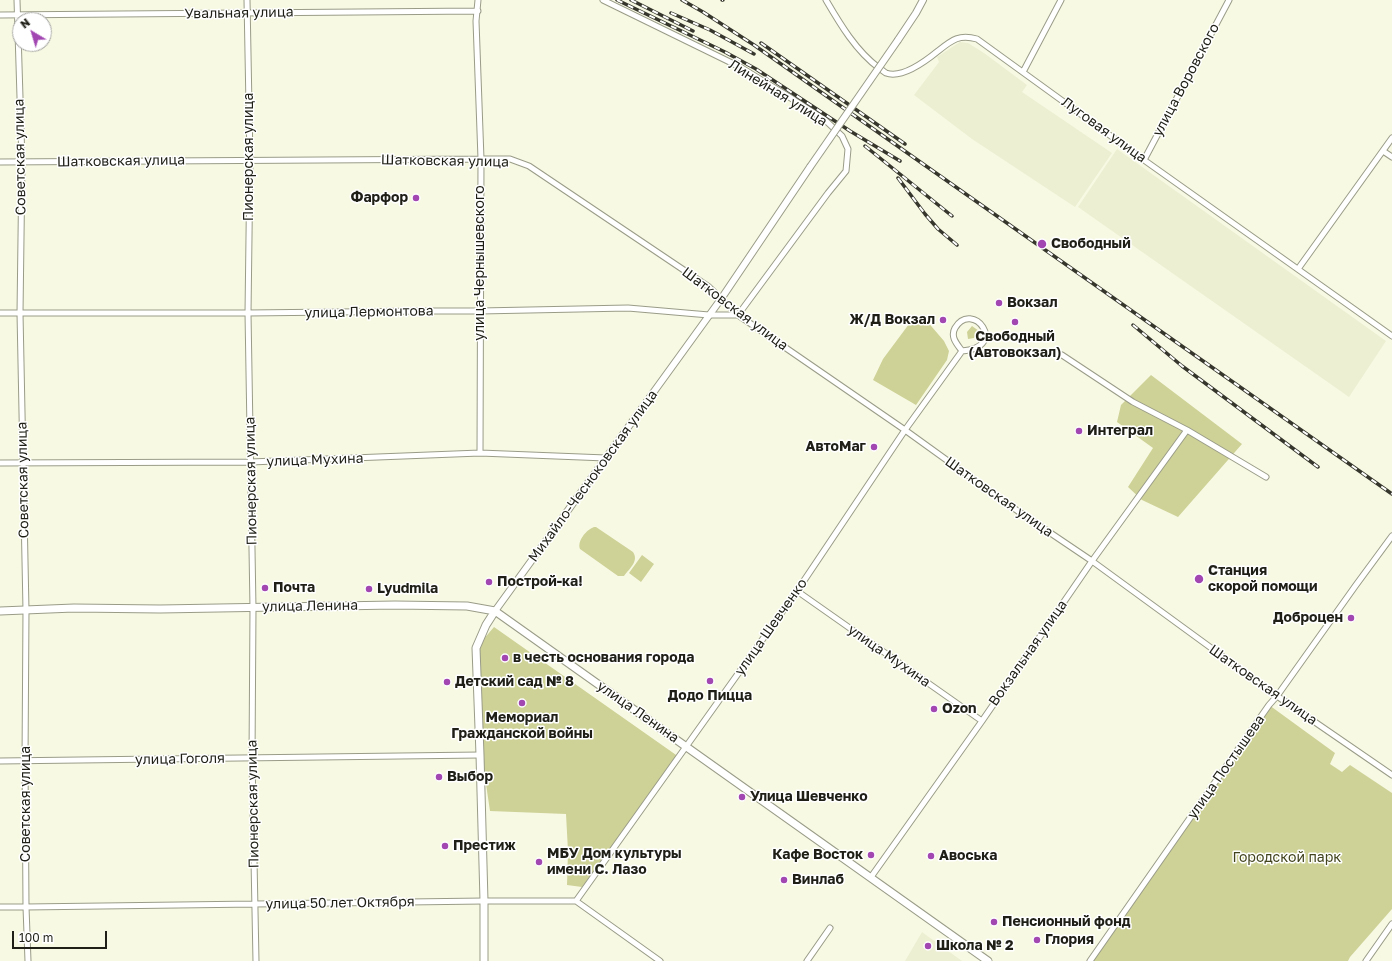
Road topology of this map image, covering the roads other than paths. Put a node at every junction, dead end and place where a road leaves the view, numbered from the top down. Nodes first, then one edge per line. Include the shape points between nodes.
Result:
1 (17, 0) edge
2 (246, 0) edge
3 (478, 0) edge
4 (603, 0) edge
5 (826, 0) edge
6 (923, 0) edge
7 (1061, 0) edge
8 (1229, 0) edge
9 (478, 11) junction
10 (17, 12) edge
11 (247, 13) junction
12 (0, 15) edge
13 (12, 15) edge
14 (52, 15) edge
15 (18, 52) edge
16 (1024, 72) junction
17 (1392, 138) edge
18 (1383, 151) junction
19 (1392, 157) edge
20 (481, 159) junction
21 (250, 160) junction
22 (1144, 160) junction
23 (0, 162) edge
24 (22, 162) junction
25 (1298, 269) junction
26 (721, 299) junction
27 (480, 311) junction
28 (0, 313) edge
29 (20, 313) junction
30 (248, 313) junction
31 (738, 314) junction
32 (709, 315) junction
33 (1392, 336) edge
34 (962, 351) junction
35 (1062, 355) dead end
36 (905, 430) junction
37 (1187, 430) junction
38 (480, 453) junction
39 (606, 458) junction
40 (250, 462) junction
41 (0, 463) edge
42 (23, 463) junction
43 (1266, 477) dead end
44 (1392, 536) edge
45 (1092, 561) junction
46 (797, 591) junction
47 (253, 608) junction
48 (26, 610) junction
49 (0, 611) edge
50 (495, 611) junction
51 (1277, 696) junction
52 (982, 721) junction
53 (687, 746) junction
54 (480, 755) junction
55 (252, 758) junction
56 (25, 760) junction
57 (0, 761) edge
58 (1392, 775) edge
59 (871, 876) junction
60 (484, 901) junction
61 (576, 901) junction
62 (256, 904) junction
63 (0, 907) edge
64 (26, 907) junction
65 (1392, 924) edge
66 (830, 928) dead end
67 (28, 961) edge
68 (256, 961) edge
69 (484, 961) edge
70 (660, 961) edge
71 (807, 961) edge
72 (988, 961) edge
73 (1090, 961) edge
74 (1366, 961) edge

1 - 10 street, Советская улица
2 - 11 street, Пионерская улица
3 - 9 street, улица Чернышевского
4 - 31 street, Линейная улица via 740,67 825,120 842,136 848,149 846,171
5 - 16 street, Луговая улица via 868,60 887,73 909,70 953,39 967,36 977,39
6 - 26 street, Михайло-Чесноковская улица, bridge
7 - 16 street
8 - 22 street, улица Воровского
9 - 11 street, Увальная улица
9 - 20 street, улица Чернышевского via 476,21
11 - 14 street, Увальная улица
11 - 21 street, Пионерская улица
12 - 13 street, Увальная улица
15 - 24 street, Советская улица
16 - 22 street, Луговая улица
17 - 18 street
18 - 19 street
18 - 25 street
20 - 21 street, Шатковская улица
20 - 26 street, Шатковская улица via 510,159 529,166 709,287
20 - 27 street, улица Чернышевского
21 - 24 street, Шатковская улица
21 - 30 street, Пионерская улица
22 - 25 street, Луговая улица
23 - 24 street, Шатковская улица
24 - 29 street, Советская улица
25 - 33 street, Луговая улица
26 - 31 street, Шатковская улица
26 - 32 street, Михайло-Чесноковская улица
27 - 30 street, улица Лермонтова
27 - 32 street, улица Лермонтова via 628,308
27 - 38 street, улица Чернышевского
28 - 29 street, улица Лермонтова
29 - 30 street, улица Лермонтова
29 - 42 street, Советская улица
30 - 40 street, Пионерская улица
31 - 32 street, улица Лермонтова
31 - 36 street, Шатковская улица
32 - 39 street, Михайло-Чесноковская улица
34 - 34 street via 979,346 986,340 984,328 972,318 957,324 953,332
34 - 36 street, улица Шевченко
35 - 37 street via 1133,402
36 - 45 street, Шатковская улица via 1008,505
36 - 46 street, улица Шевченко
37 - 43 street
37 - 45 street, Вокзальная улица
38 - 39 street, улица Мухина
38 - 40 street, улица Мухина
39 - 50 street, Михайло-Чесноковская улица
40 - 42 street, улица Мухина
40 - 47 street, Пионерская улица
41 - 42 street, улица Мухина
42 - 48 street, Советская улица
44 - 51 street, улица Постышева
45 - 51 street, Шатковская улица
45 - 52 street, Вокзальная улица
46 - 52 street, улица Мухина
46 - 53 street, улица Шевченко
47 - 48 main road, улица Ленина
47 - 50 main road, улица Ленина via 402,605 467,606
47 - 55 street, Пионерская улица
48 - 49 main road, улица Ленина
48 - 56 street, Советская улица
50 - 53 main road, улица Ленина
50 - 54 main road, Михайло-Чесноковская улица via 476,648
51 - 58 street, Шатковская улица
51 - 73 street, улица Постышева
52 - 59 street, Вокзальная улица
53 - 59 main road, улица Ленина
53 - 61 street, улица Шевченко
54 - 55 street, улица Гоголя
54 - 60 main road, Михайло-Чесноковская улица
55 - 56 street, улица Гоголя
55 - 62 street, Пионерская улица
56 - 57 street, улица Гоголя
56 - 64 street, Советская улица
59 - 72 main road, улица Ленина
60 - 61 street, улица 50 лет Октября
60 - 62 street, улица 50 лет Октября
60 - 69 main road, Михайло-Чесноковская улица
61 - 70 street
62 - 64 street, улица 50 лет Октября
62 - 68 street, Пионерская улица
63 - 64 street, улица 50 лет Октября
64 - 67 street, Советская улица
65 - 74 street
66 - 71 street

